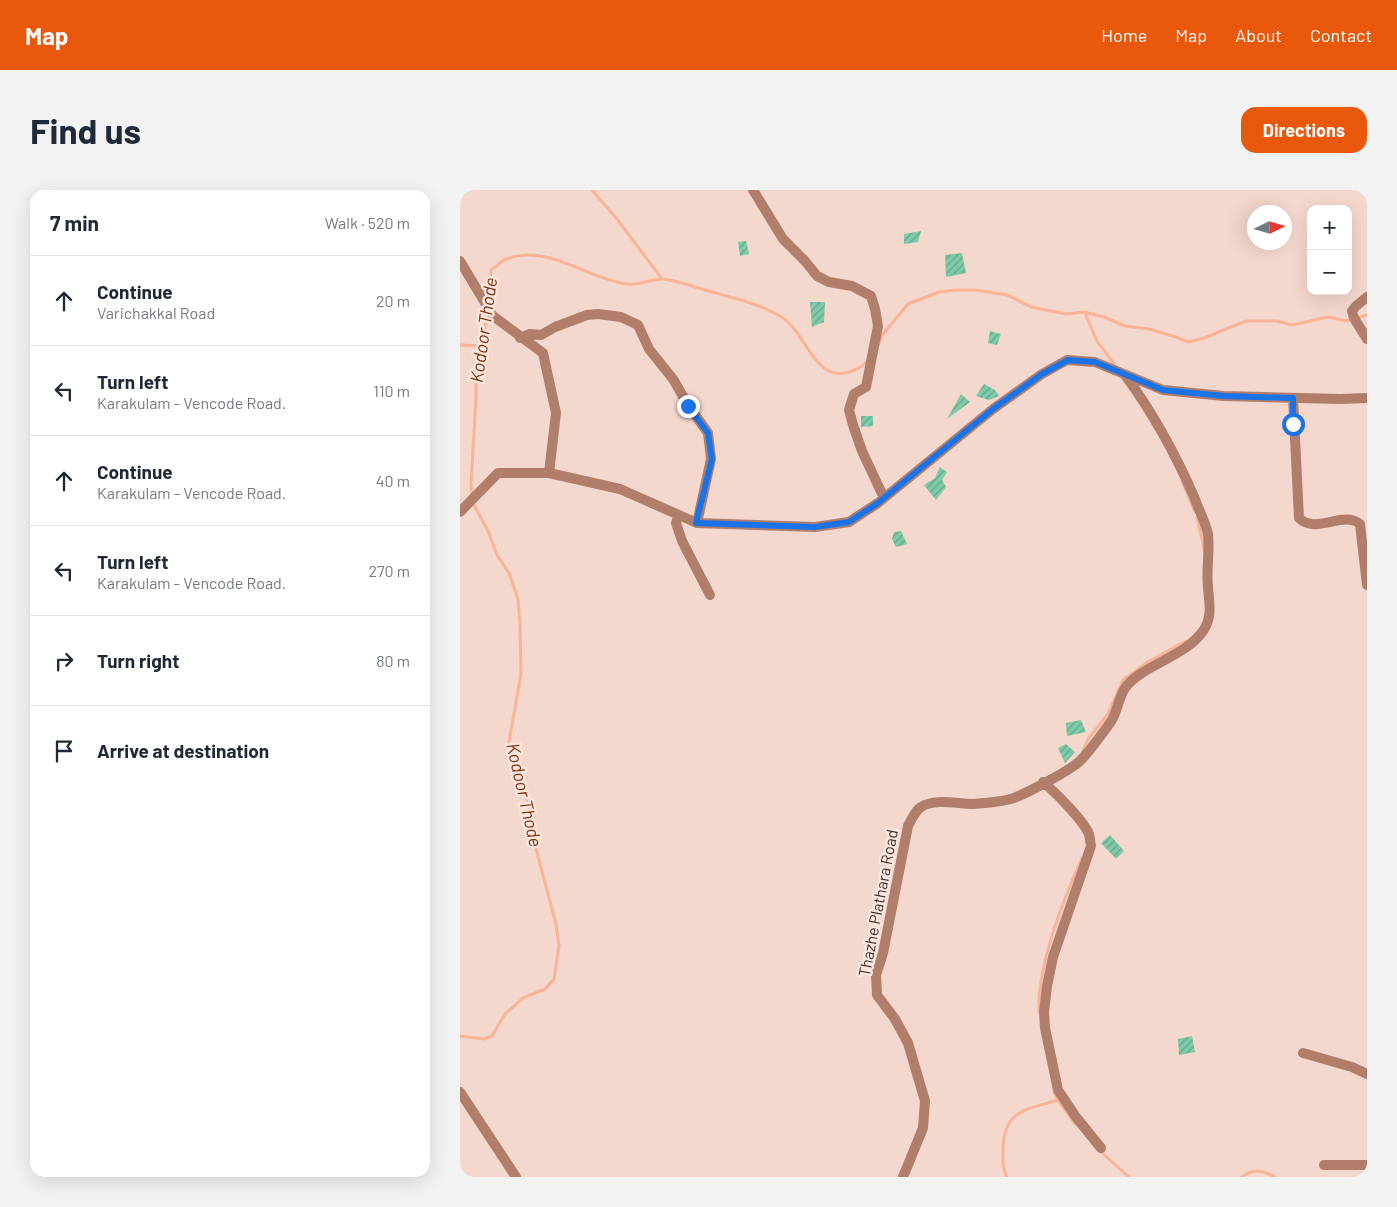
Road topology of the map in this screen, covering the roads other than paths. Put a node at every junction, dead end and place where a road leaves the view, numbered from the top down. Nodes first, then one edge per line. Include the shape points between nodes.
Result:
1 (753, 190) edge
2 (460, 261) edge
3 (1367, 297) edge
4 (520, 338) junction
5 (1367, 339) edge
6 (1120, 373) junction
7 (1293, 398) junction
8 (1367, 398) edge
9 (549, 472) junction
10 (884, 498) junction
11 (463, 508) edge
12 (678, 516) junction
13 (696, 523) junction
14 (1367, 585) edge
15 (710, 595) dead end
16 (1043, 782) junction
17 (1303, 1053) dead end
18 (1367, 1074) edge
19 (460, 1092) edge
20 (1101, 1148) dead end
21 (1324, 1165) dead end
22 (1367, 1165) edge
23 (516, 1177) edge
24 (903, 1177) edge

1 - 10 street via 783,240 817,276 852,286 871,296 878,326 866,386 854,394 849,410 862,450
2 - 4 street via 493,316
3 - 5 street via 1352,311
4 - 9 street via 543,353 547,370 556,413
4 - 13 street via 530,334 542,335 587,315 621,317 638,326 649,349 708,433 712,459
6 - 7 street via 1163,390
6 - 10 street via 1095,362 1068,360 1042,374 993,409
6 - 16 street, Thazhe Plathara Road via 1151,413 1180,465 1204,520 1209,545 1209,620 1190,644 1133,680 1116,706 1111,722 1080,761
7 - 8 street
7 - 14 street via 1299,518 1318,524 1348,520 1360,524
9 - 11 street via 498,473
9 - 12 street via 620,489
10 - 13 street via 849,522 815,527
12 - 13 street
12 - 15 street via 676,523 682,541
16 - 20 street via 1083,826 1091,846 1053,957 1044,1012 1058,1090
16 - 24 street, Thazhe Plathara Road via 1014,798 996,802 923,806 908,826 876,982 877,995 908,1042 925,1101 923,1128
17 - 18 street
19 - 23 street
21 - 22 street

